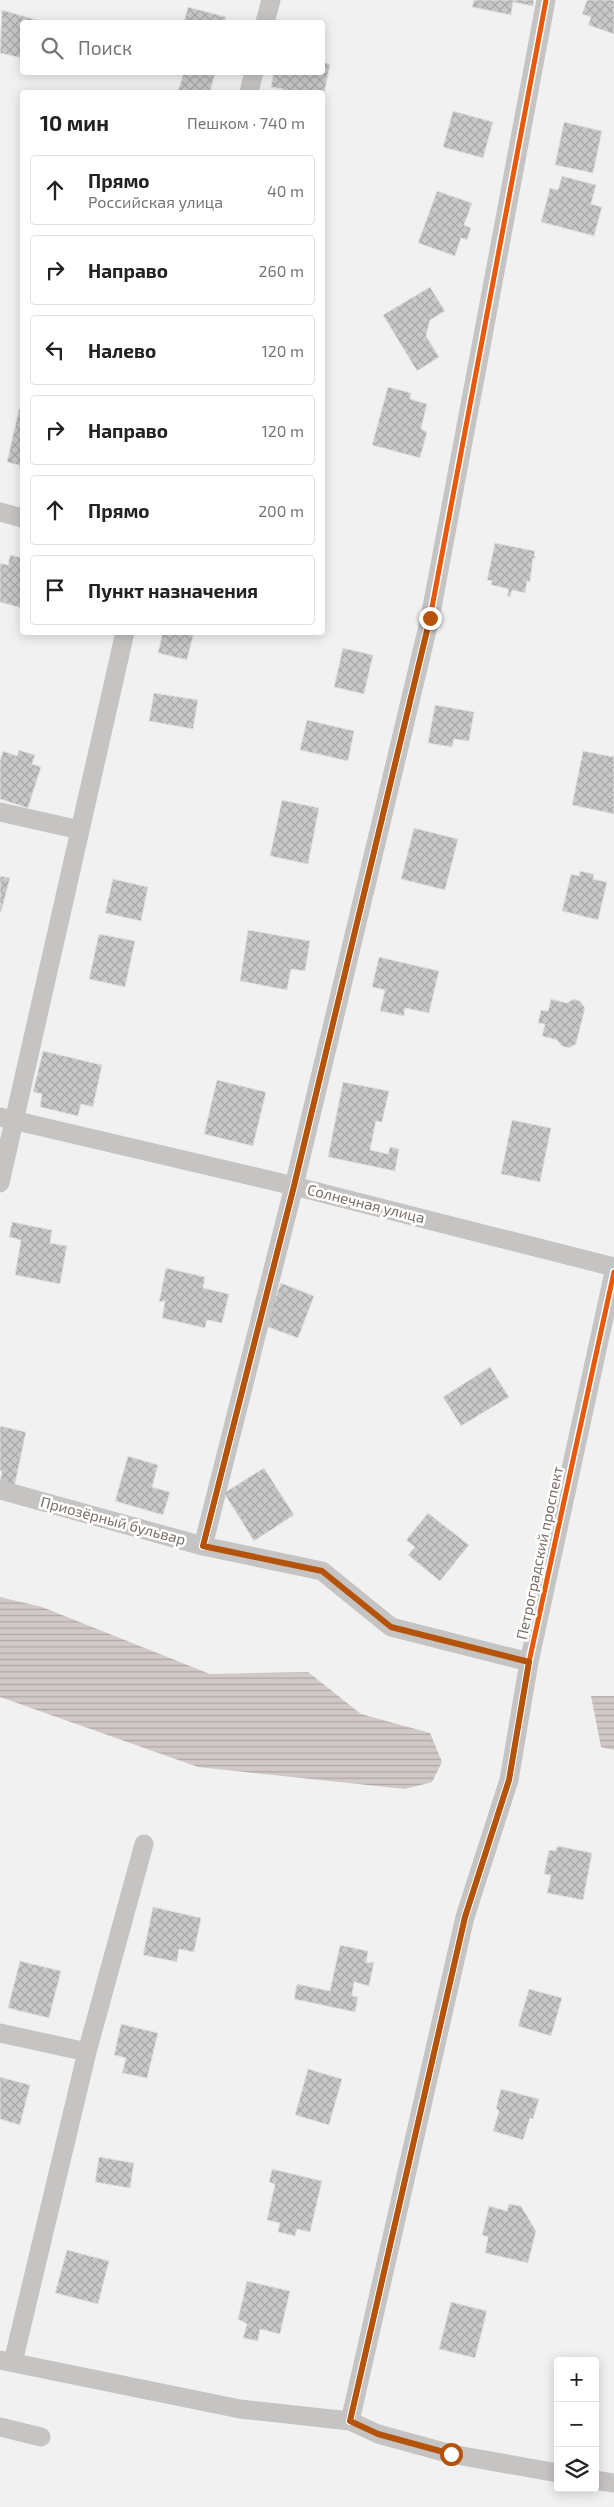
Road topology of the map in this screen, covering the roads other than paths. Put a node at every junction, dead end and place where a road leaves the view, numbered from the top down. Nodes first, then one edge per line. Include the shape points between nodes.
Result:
1 (271, 0) edge
2 (546, 0) edge
3 (266, 20) edge
4 (253, 75) edge
5 (250, 90) edge
6 (0, 512) edge
7 (20, 517) edge
8 (124, 635) edge
9 (0, 812) edge
10 (80, 830) junction
11 (8, 1119) edge
12 (0, 1183) edge
13 (294, 1186) junction
14 (614, 1267) edge
15 (614, 1272) edge
16 (0, 1490) edge
17 (203, 1546) junction
18 (529, 1662) junction
19 (144, 1844) dead end
20 (0, 2033) edge
21 (87, 2052) junction
22 (7, 2361) edge
23 (350, 2421) junction
24 (0, 2427) edge
25 (41, 2437) dead end
26 (554, 2472) edge
27 (599, 2481) edge
28 (614, 2483) edge

1 - 3 street
2 - 13 street via 430,618
4 - 5 street
6 - 7 street
8 - 10 street
9 - 10 street
10 - 11 street
11 - 12 street
11 - 13 street, Солнечная улица
13 - 14 street, Солнечная улица
13 - 17 street
15 - 18 street, Петроградский проспект
16 - 17 street, Приозёрный бульвар
17 - 18 street, Приозёрный бульвар via 322,1571 391,1627
18 - 23 street, Петроградский проспект via 509,1780 465,1917
19 - 21 street
20 - 21 street
21 - 22 street
22 - 23 street via 240,2409
23 - 26 street via 378,2434 451,2454
24 - 25 street
27 - 28 street

